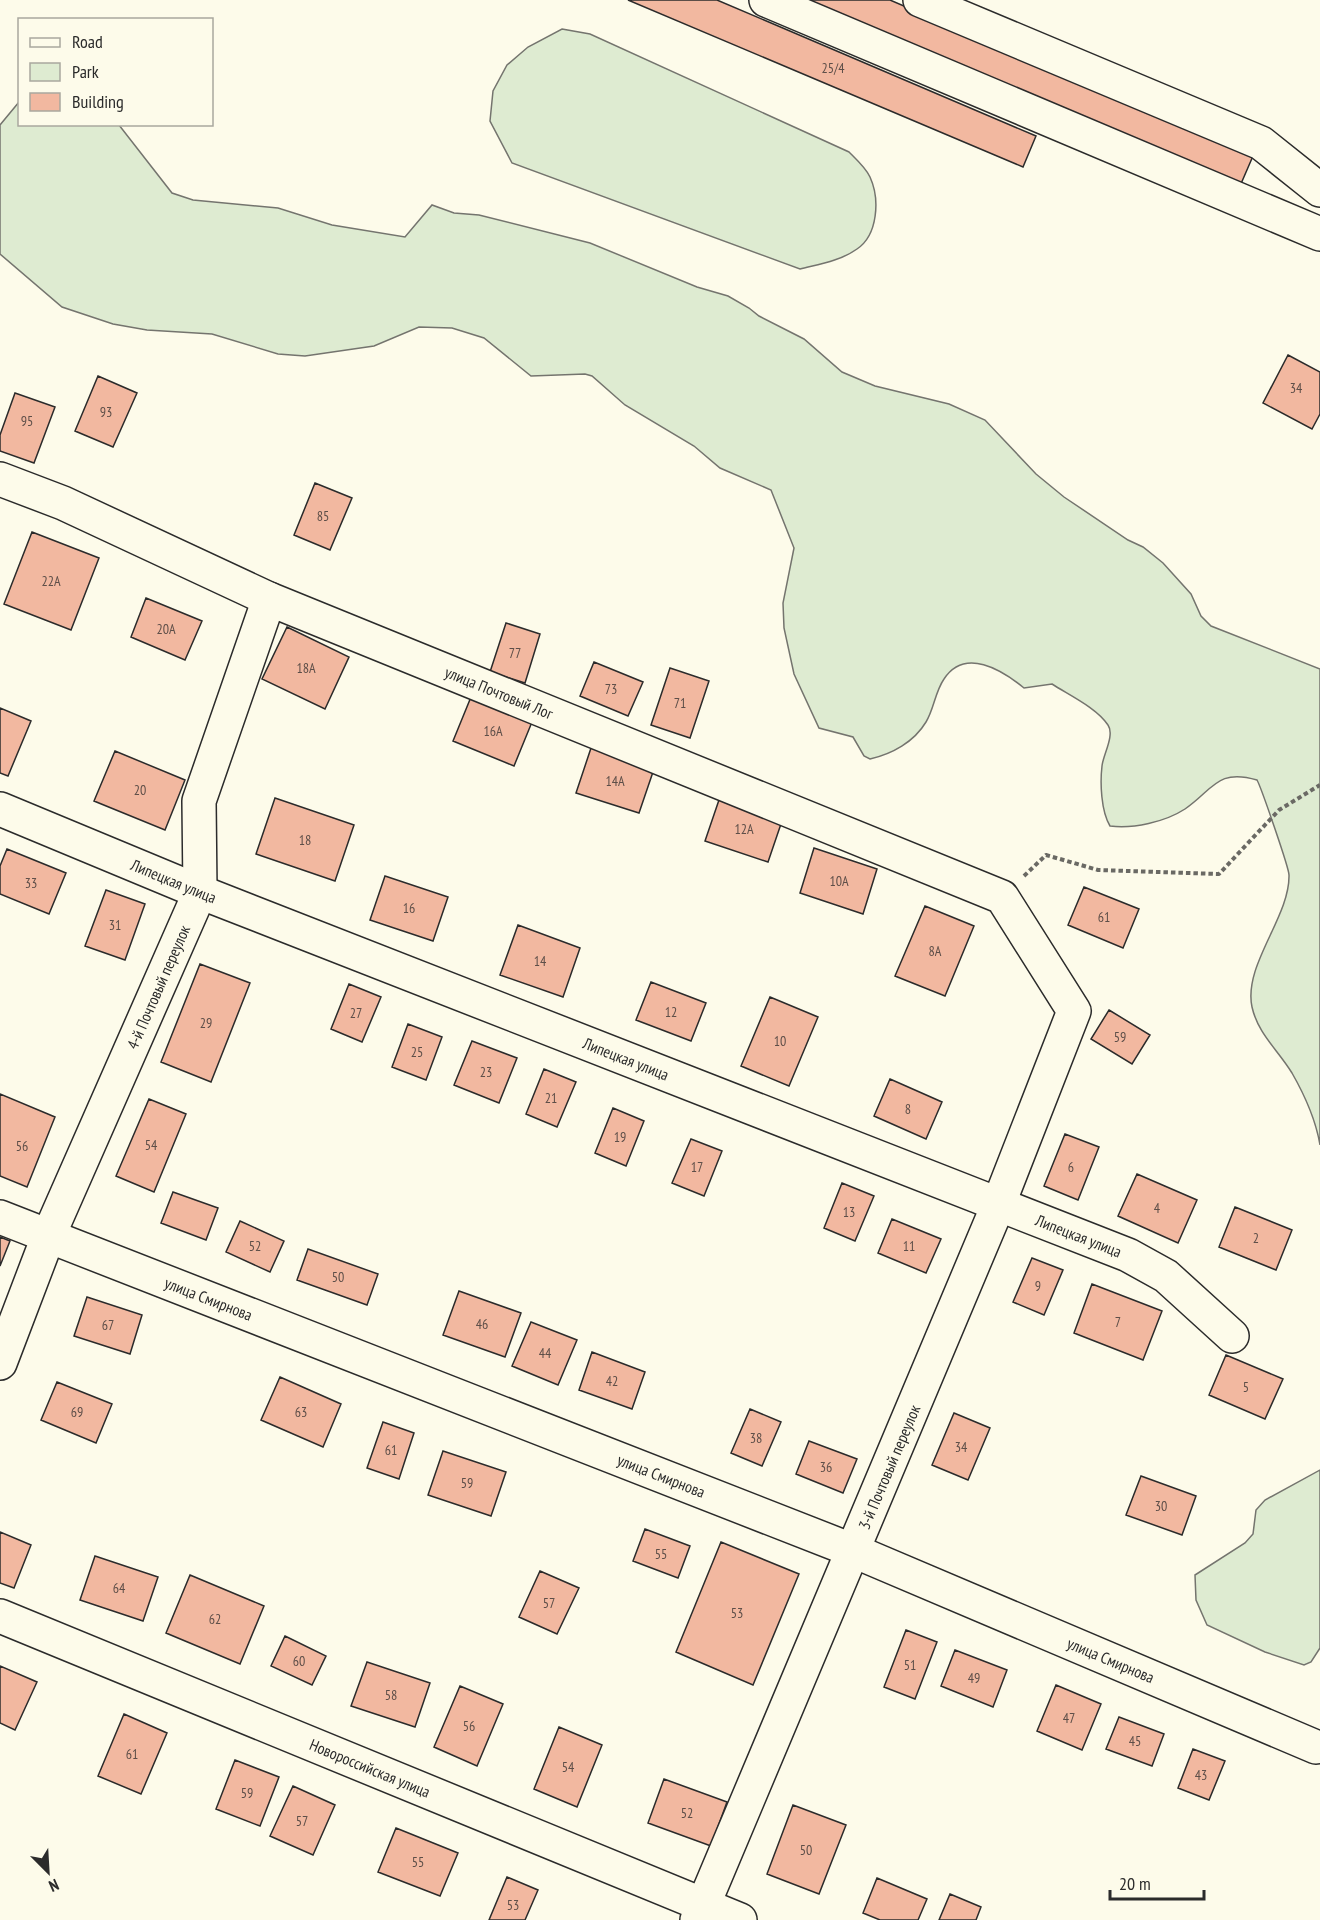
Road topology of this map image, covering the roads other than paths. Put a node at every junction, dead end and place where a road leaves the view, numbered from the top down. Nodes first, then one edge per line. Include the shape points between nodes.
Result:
1 (766, 0) edge
2 (920, 0) edge
3 (1320, 190) edge
4 (1320, 234) edge
5 (0, 479) edge
6 (269, 599) junction
7 (0, 808) edge
8 (200, 892) junction
9 (1074, 1011) joint
10 (999, 1203) junction
11 (0, 1217) edge
12 (48, 1237) junction
13 (1232, 1336) dead end
14 (0, 1363) edge
15 (854, 1551) junction
16 (0, 1616) edge
17 (1316, 1748) dead end
18 (700, 1913) edge
19 (740, 1920) edge

1 - 4 street
2 - 3 street via 1260,143
5 - 6 street, улица Почтовый Лог via 63,503
6 - 8 street, 4-й Почтовый переулок via 199,801
6 - 9 street, улица Почтовый Лог via 1002,897
7 - 8 street, Липецкая улица
8 - 10 street, Липецкая улица
8 - 12 street, 4-й Почтовый переулок
9 - 10 street, 3-й Почтовый переулок
10 - 13 street, Липецкая улица via 1128,1255 1166,1276
10 - 15 street, 3-й Почтовый переулок
11 - 12 street, улица Смирнова
12 - 14 street, 4-й Почтовый переулок
12 - 15 street, улица Смирнова
15 - 17 street, улица Смирнова
15 - 18 street, 3-й Почтовый переулок
16 - 18 street, Новороссийская улица
18 - 19 street, Новороссийская улица

